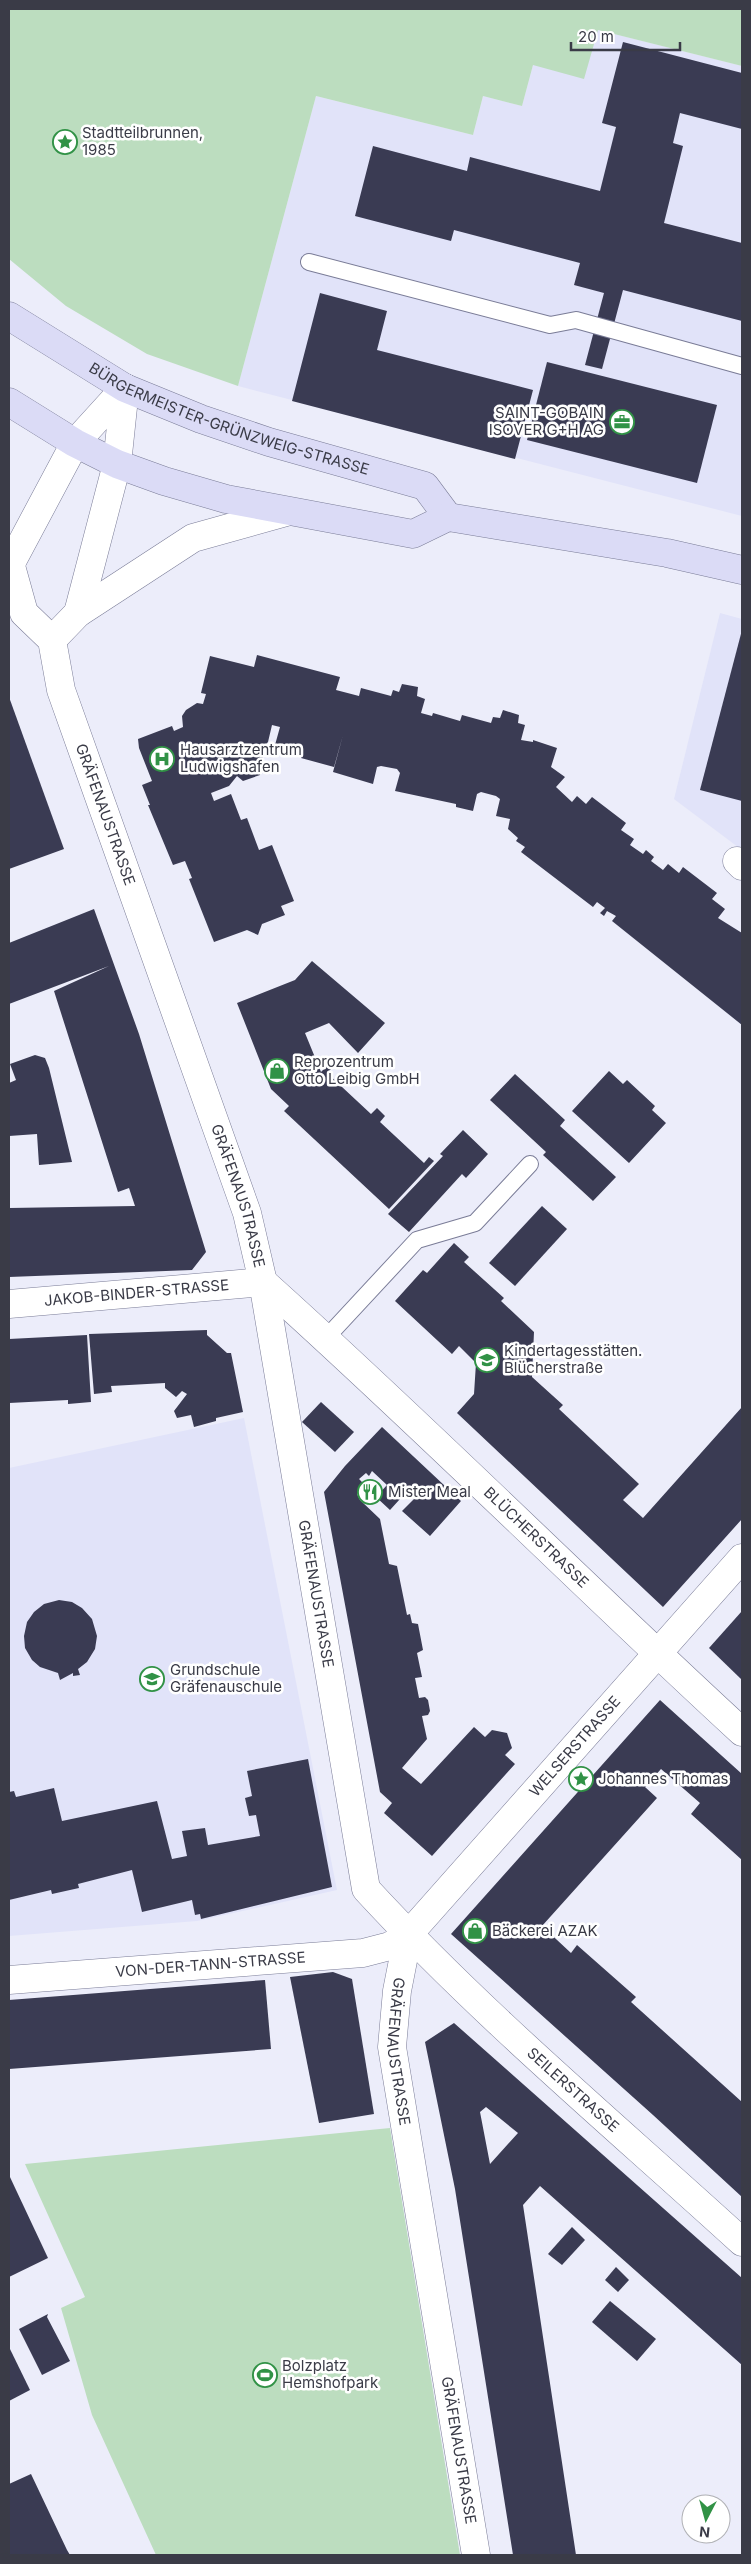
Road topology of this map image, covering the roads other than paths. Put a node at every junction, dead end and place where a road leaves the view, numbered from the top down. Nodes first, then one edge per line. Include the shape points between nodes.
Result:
1 (309, 262) dead end
2 (9, 316) edge
3 (742, 366) edge
4 (125, 388) junction
5 (9, 402) edge
6 (75, 443) junction
7 (117, 464) junction
8 (286, 512) junction
9 (448, 517) junction
10 (10, 562) edge
11 (742, 570) edge
12 (14, 596) edge
13 (78, 613) junction
14 (52, 640) junction
15 (530, 1164) dead end
16 (263, 1282) junction
17 (9, 1304) edge
18 (326, 1338) junction
19 (742, 1558) edge
20 (657, 1654) junction
21 (742, 1732) edge
22 (408, 1935) junction
23 (9, 1980) edge
24 (742, 2242) edge
25 (476, 2555) edge

1 - 3 lane via 550,325 576,320
2 - 4 street, BÜRGERMEISTER-GRÜNZWEIG-STRASSE
4 - 6 street
4 - 7 street
4 - 9 street, BÜRGERMEISTER-GRÜNZWEIG-STRASSE via 201,419 270,442 425,486
5 - 6 street
6 - 7 street
6 - 10 street
7 - 8 street via 164,481
7 - 13 street
8 - 9 street via 412,534
8 - 13 street via 193,538
9 - 11 street via 667,552
10 - 12 street
12 - 14 street via 24,613
13 - 14 street
14 - 16 street, GRÄFENAUSTRASSE via 61,690 247,1212
15 - 18 lane via 475,1222 417,1240
16 - 17 street, JAKOB-BINDER-STRASSE
16 - 18 street, BLÜCHERSTRASSE
16 - 22 street, GRÄFENAUSTRASSE via 366,1889
18 - 20 street, BLÜCHERSTRASSE
19 - 20 street, WELSERSTRASSE
20 - 21 street, BLÜCHERSTRASSE
20 - 22 street, WELSERSTRASSE
22 - 23 street, VON-DER-TANN-STRASSE via 390,1946 363,1953
22 - 24 street, SEILERSTRASSE
22 - 25 street, GRÄFENAUSTRASSE via 396,1991 392,2047

